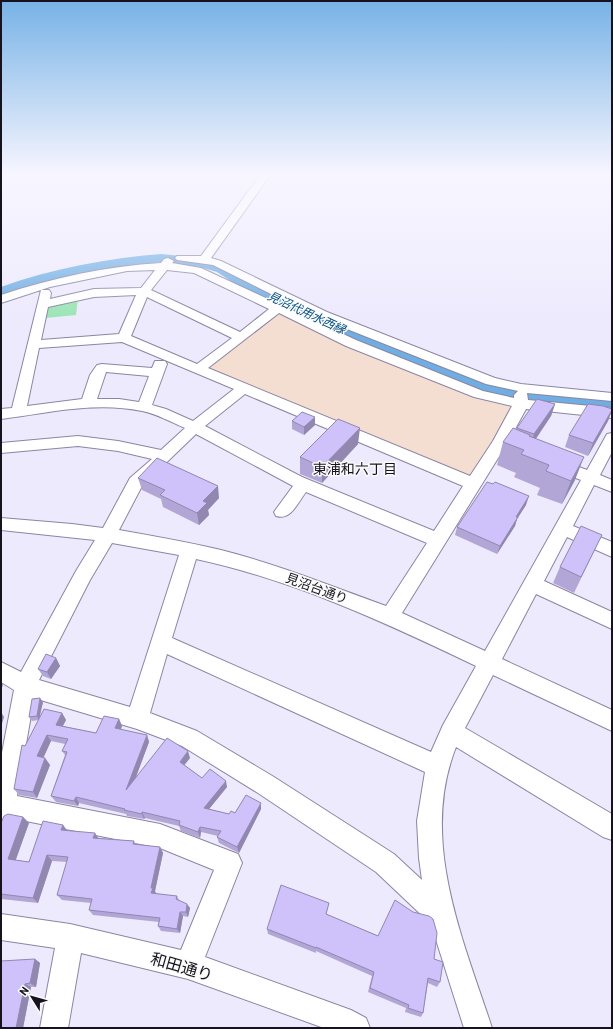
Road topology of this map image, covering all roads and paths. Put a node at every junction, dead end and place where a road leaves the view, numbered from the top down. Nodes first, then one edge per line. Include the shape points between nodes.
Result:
1 (231, 222) edge
2 (204, 260) junction
3 (168, 261) junction
4 (44, 279) junction
5 (22, 280) dead end
6 (1, 288) edge
7 (144, 291) junction
8 (1, 299) edge
9 (43, 304) junction
10 (277, 309) junction
11 (241, 337) junction
12 (124, 338) junction
13 (34, 344) junction
14 (164, 354) junction
15 (199, 370) junction
16 (156, 374) junction
17 (244, 388) junction
18 (521, 397) junction
19 (612, 397) edge
20 (88, 403) junction
21 (144, 406) junction
22 (18, 412) junction
23 (612, 413) edge
24 (1, 414) edge
25 (195, 427) junction
26 (612, 438) edge
27 (1, 448) edge
28 (164, 456) junction
29 (562, 466) edge
30 (589, 478) junction
31 (303, 484) junction
32 (473, 484) junction
33 (612, 486) edge
34 (282, 512) dead end
35 (2, 528) edge
36 (562, 528) junction
37 (108, 534) junction
38 (438, 540) junction
39 (190, 550) junction
40 (612, 550) edge
41 (533, 584) junction
42 (390, 616) junction
43 (612, 621) edge
44 (161, 642) junction
45 (489, 663) junction
46 (1, 671) edge
47 (25, 686) junction
48 (137, 719) junction
49 (612, 721) edge
50 (451, 732) junction
51 (437, 766) junction
52 (2, 809) edge
53 (612, 828) edge
54 (442, 916) junction
55 (1, 928) edge
56 (70, 937) junction
57 (188, 965) junction
58 (54, 1028) edge
59 (356, 1028) edge
60 (478, 1028) edge

1 - 2 street
2 - 3 street
2 - 18 street via 218,263 324,315 491,381
3 - 4 street
3 - 7 street
3 - 10 street via 197,270
4 - 8 street
4 - 9 street
5 - 6 street
7 - 9 street via 94,293
7 - 11 street
7 - 12 street
9 - 13 street
10 - 11 street
10 - 18 street via 351,343 479,394
11 - 15 street
12 - 13 street
12 - 14 street
13 - 22 street
14 - 15 street
14 - 16 street
15 - 17 street
16 - 20 street via 102,368 97,375
16 - 21 street
17 - 25 street
17 - 32 street
18 - 19 street
18 - 23 street
18 - 32 street via 507,444
20 - 21 street
20 - 22 street
21 - 25 street
22 - 24 street
25 - 28 street
25 - 31 street
26 - 30 street
27 - 28 street via 78,442 118,446
28 - 37 street via 136,482
29 - 30 street
30 - 33 street
30 - 36 street
31 - 34 street
31 - 38 street
32 - 38 street
35 - 37 street, 見沼台通り
36 - 40 street
36 - 41 street
37 - 39 street, 見沼台通り
37 - 47 street
38 - 42 street
39 - 42 street, 見沼台通り via 289,578
39 - 44 street
41 - 43 street
41 - 45 street
42 - 45 street, 見沼台通り
44 - 48 street
44 - 51 street
45 - 49 street, 見沼台通り
45 - 50 street
46 - 47 street
47 - 48 street
47 - 52 street
48 - 54 street via 189,738 266,785 385,863
50 - 51 street
50 - 53 street
51 - 54 street via 430,820 431,858
52 - 57 street via 160,836 229,863
54 - 60 street
55 - 56 street, 和田通り
56 - 57 street, 和田通り
56 - 58 street
57 - 59 street, 和田通り via 341,1020

